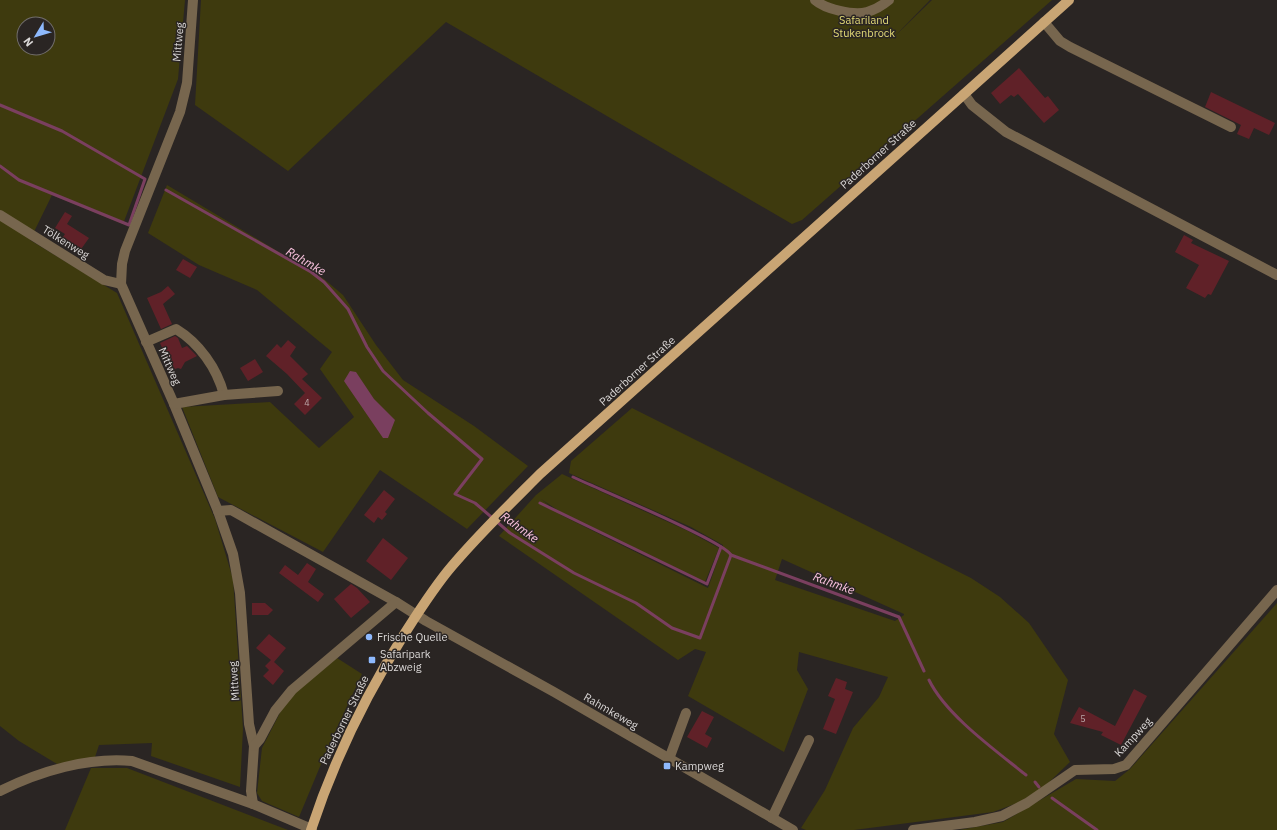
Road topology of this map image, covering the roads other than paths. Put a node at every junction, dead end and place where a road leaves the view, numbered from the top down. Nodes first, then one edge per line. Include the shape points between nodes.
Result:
1 (194, 0) edge
2 (815, 0) edge
3 (889, 0) edge
4 (1069, 0) edge
5 (1044, 22) junction
6 (964, 94) junction
7 (1231, 127) dead end
8 (0, 215) edge
9 (1277, 275) edge
10 (121, 284) junction
11 (146, 342) junction
12 (278, 391) dead end
13 (224, 395) junction
14 (174, 404) junction
15 (218, 511) junction
16 (1277, 590) edge
17 (396, 602) junction
18 (417, 615) junction
19 (686, 713) dead end
20 (810, 740) dead end
21 (254, 746) junction
22 (669, 759) junction
23 (0, 791) edge
24 (253, 804) junction
25 (772, 818) junction
26 (311, 830) edge
27 (793, 830) edge
28 (913, 830) edge

1 - 10 street, Mittweg via 187,83 180,112 125,251
2 - 3 street via 834,9 866,13
4 - 5 main road, Paderborner Straße
5 - 6 main road, Paderborner Straße
5 - 7 street via 1060,41 1070,47
6 - 9 street via 972,105 1006,132
6 - 18 main road, Paderborner Straße via 540,474 451,567
8 - 10 street, Tölkenweg via 104,280
10 - 11 street, Mittweg
11 - 13 street via 176,329 189,337 204,354 221,384
11 - 14 street, Mittweg
12 - 13 street
13 - 14 street
14 - 15 street, Mittweg
15 - 17 street via 231,510
15 - 21 street, Mittweg via 238,577 249,724
16 - 28 street, Kampweg via 1126,765 1114,769 1075,770 1027,804 1002,816
17 - 18 street
17 - 21 street via 292,690 275,711
18 - 22 street, Rahmkeweg
18 - 26 main road, Paderborner Straße via 360,709 332,771
19 - 22 street
20 - 25 street
21 - 24 street, Mittweg via 251,792
22 - 25 street, Rahmkeweg
23 - 24 street via 56,770 115,760 132,761
24 - 26 street
25 - 27 street, Rahmkeweg

